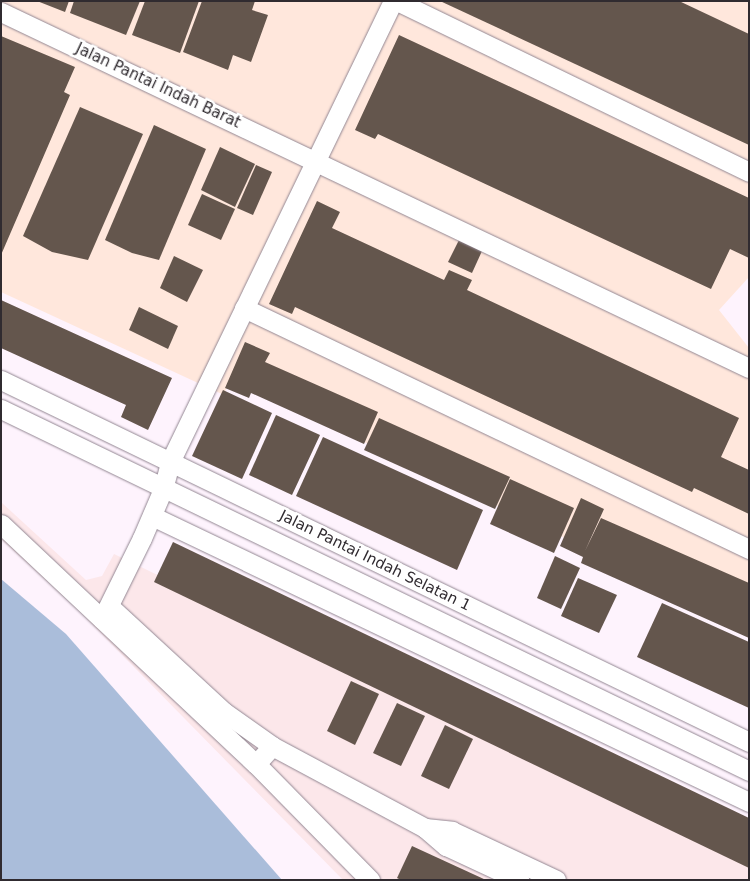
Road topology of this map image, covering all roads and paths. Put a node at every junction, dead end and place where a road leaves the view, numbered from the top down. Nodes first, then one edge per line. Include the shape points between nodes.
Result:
1 (392, 1) edge
2 (397, 1) edge
3 (1, 12) edge
4 (315, 160) junction
5 (749, 172) edge
6 (244, 308) junction
7 (749, 368) edge
8 (1, 380) edge
9 (1, 409) edge
10 (170, 462) junction
11 (163, 489) junction
12 (152, 516) junction
13 (1, 524) edge
14 (749, 549) edge
15 (106, 612) junction
16 (749, 742) edge
17 (272, 746) junction
18 (256, 764) junction
19 (749, 771) edge
20 (749, 802) edge
21 (425, 828) junction
22 (370, 880) edge
23 (519, 880) edge
24 (556, 880) edge

1 - 4 street
2 - 5 street
3 - 4 street, Jalan Pantai Indah Barat
4 - 6 street
4 - 7 street, Jalan Pantai Indah Barat
6 - 10 street
6 - 14 street
8 - 10 street, Jalan Pantai Indah Selatan 1
9 - 11 street, Jalan Pantai Indah Selatan 1
10 - 11 street
10 - 16 street, Jalan Pantai Indah Selatan 1
11 - 12 street
11 - 19 street, Jalan Pantai Indah Selatan 1
12 - 15 street
12 - 20 street
13 - 15 street
15 - 17 street via 224,712
15 - 18 street
17 - 18 street
17 - 21 street
18 - 22 street
21 - 23 street via 446,846
21 - 24 street via 452,831

